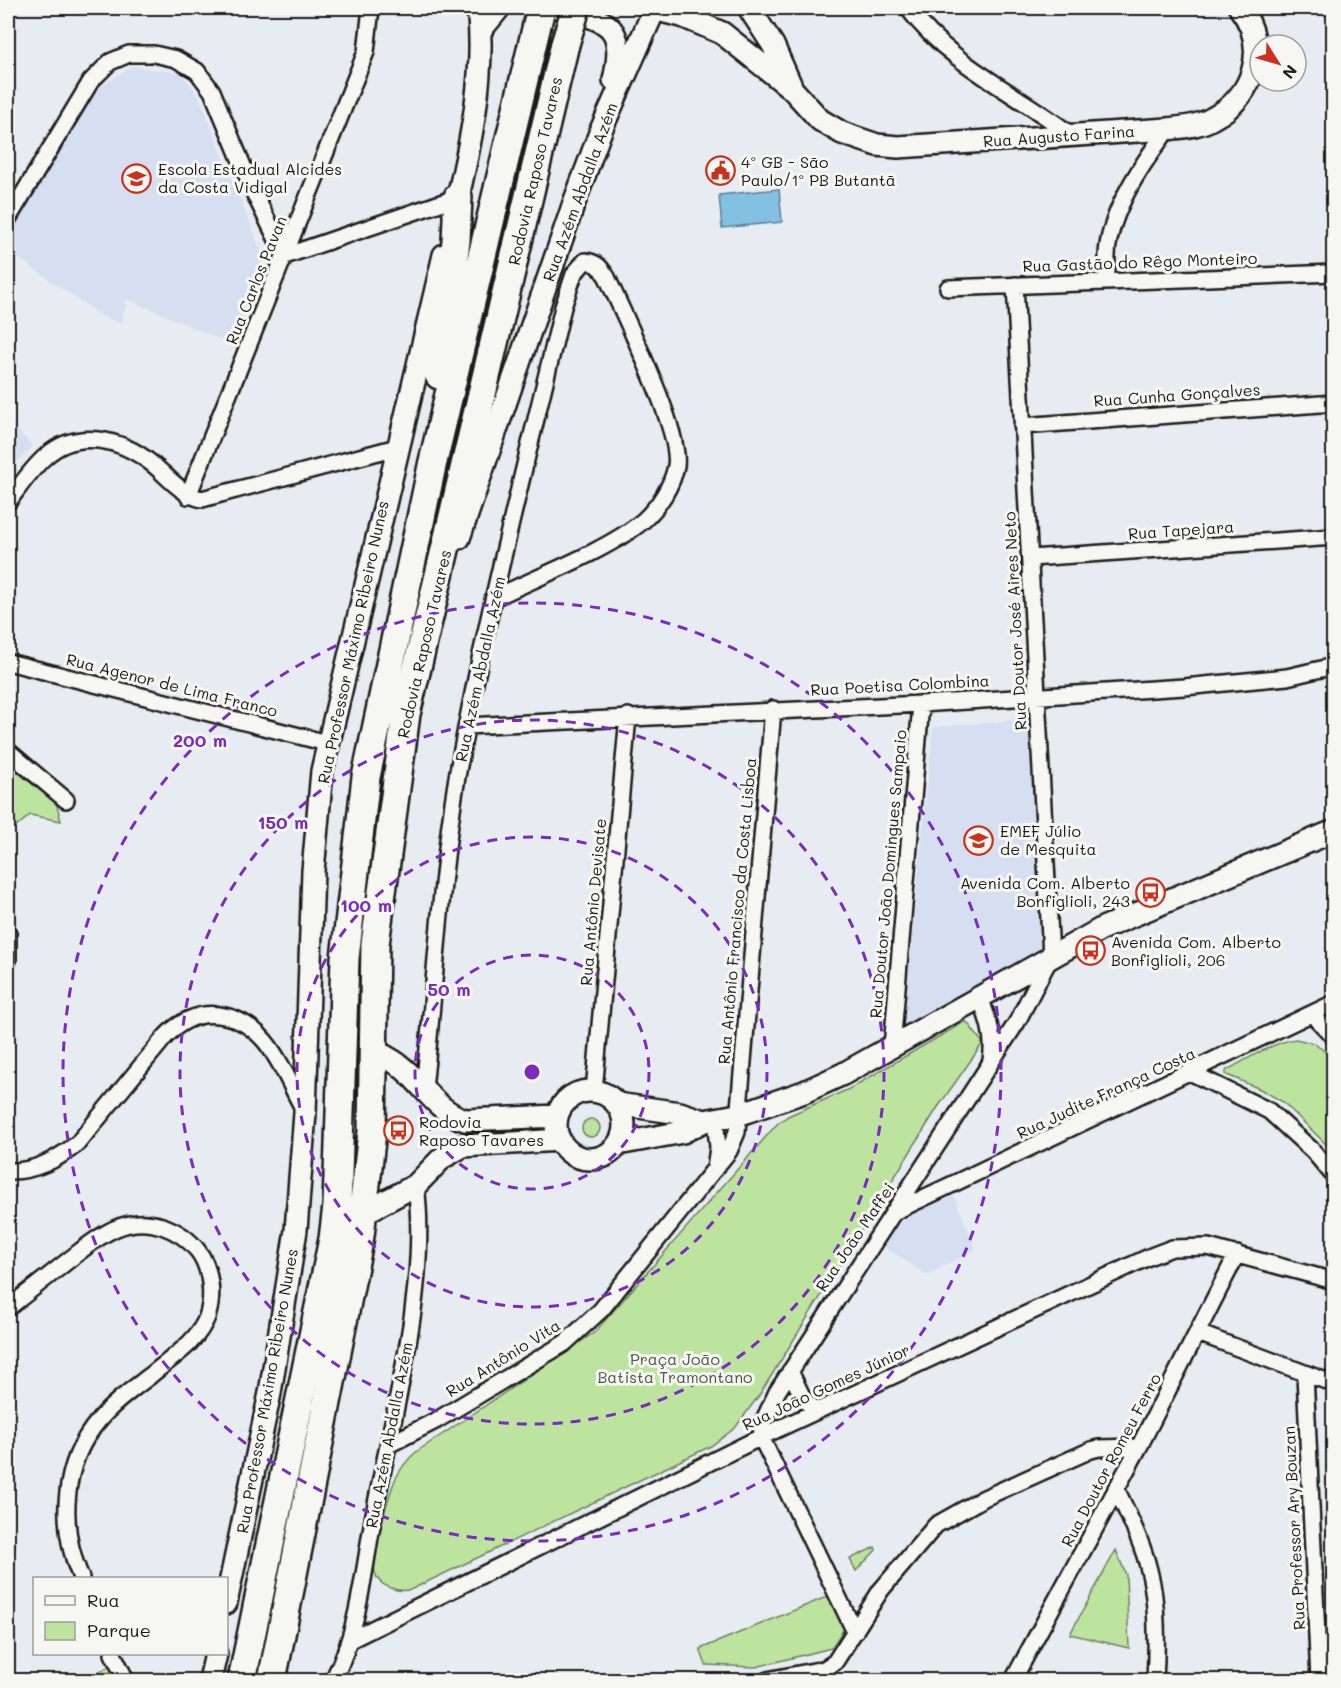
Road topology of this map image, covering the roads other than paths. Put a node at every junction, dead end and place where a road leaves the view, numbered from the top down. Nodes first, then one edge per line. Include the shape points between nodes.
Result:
1 (371, 8) edge
2 (478, 8) edge
3 (499, 8) edge
4 (541, 8) edge
5 (560, 8) edge
6 (576, 8) edge
7 (652, 8) edge
8 (908, 8) edge
9 (1240, 8) edge
10 (755, 12) edge
11 (481, 30) junction
12 (792, 89) junction
13 (1168, 129) junction
14 (601, 130) junction
15 (1070, 135) junction
16 (458, 197) junction
17 (8, 219) edge
18 (285, 256) junction
19 (1334, 273) edge
20 (1107, 282) junction
21 (1015, 285) junction
22 (948, 288) dead end
23 (1334, 403) edge
24 (1022, 426) junction
25 (397, 447) junction
26 (432, 466) junction
27 (188, 496) junction
28 (8, 502) edge
29 (1334, 537) edge
30 (1031, 558) junction
31 (494, 598) junction
32 (429, 614) junction
33 (8, 662) edge
34 (1334, 666) edge
35 (1037, 695) junction
36 (921, 704) junction
37 (773, 709) junction
38 (628, 716) junction
39 (467, 726) junction
40 (327, 743) junction
41 (8, 751) edge
42 (66, 800) dead end
43 (1334, 831) edge
44 (8, 932) edge
45 (1051, 956) junction
46 (8, 961) edge
47 (980, 997) junction
48 (1334, 1003) edge
49 (1312, 1014) junction
50 (1334, 1037) edge
51 (892, 1047) junction
52 (375, 1051) junction
53 (991, 1063) junction
54 (1192, 1073) junction
55 (424, 1089) junction
56 (594, 1091) junction
57 (617, 1104) junction
58 (305, 1113) junction
59 (737, 1115) junction
60 (557, 1116) junction
61 (709, 1121) junction
62 (560, 1140) junction
63 (618, 1144) junction
64 (8, 1171) edge
65 (715, 1172) junction
66 (1334, 1176) edge
67 (416, 1185) junction
68 (894, 1212) junction
69 (362, 1214) junction
70 (1237, 1254) junction
71 (1334, 1281) edge
72 (8, 1308) edge
73 (1198, 1333) junction
74 (790, 1371) junction
75 (1305, 1374) junction
76 (1334, 1384) edge
77 (818, 1411) junction
78 (761, 1437) junction
79 (388, 1445) junction
80 (1139, 1447) junction
81 (1116, 1488) junction
82 (304, 1510) junction
83 (81, 1577) edge
84 (228, 1593) edge
85 (855, 1632) junction
86 (350, 1641) junction
87 (114, 1655) edge
88 (216, 1655) edge
89 (126, 1680) edge
90 (210, 1680) edge
91 (242, 1680) edge
92 (272, 1680) edge
93 (290, 1680) edge
94 (333, 1680) edge
95 (767, 1680) edge
96 (1013, 1680) edge
97 (1155, 1680) edge
98 (1319, 1680) edge

1 - 18 street, Rua Carlos Pavan via 366,52
2 - 11 main road, Rua Professor Máximo Ribeiro Nunes
3 - 11 main road
4 - 26 highway, Rodovia Raposo Tavares
5 - 14 main road via 597,18 609,26 619,44
6 - 32 highway, Rodovia Raposo Tavares, bridge
7 - 12 main road, Rua Augusto Farina via 722,33
7 - 14 main road, Rua Azém Abdalla Azém
8 - 15 street via 934,39 956,57 1042,112
9 - 13 main road, Rua Augusto Farina via 1255,40 1256,61 1251,79 1228,109 1211,119
10 - 12 main road, Rua Augusto Farina
11 - 16 main road, Rua Professor Máximo Ribeiro Nunes via 470,132
12 - 15 main road, Rua Augusto Farina via 820,120 842,134 877,145 914,147
13 - 15 main road, Rua Augusto Farina
13 - 20 street via 1149,154 1115,221 1108,245
14 - 32 main road, Rua Azém Abdalla Azém
16 - 18 street
16 - 25 main road, Rua Professor Máximo Ribeiro Nunes
16 - 26 highway
17 - 18 street via 91,81 110,62 129,54 154,54 176,59 197,71 212,91
18 - 27 street, Rua Carlos Pavan
19 - 20 street, Rua Gastão do Rêgo Monteiro
20 - 21 street, Rua Gastão do Rêgo Monteiro
21 - 22 street, Rua Gastão do Rêgo Monteiro
21 - 24 street, Rua Doutor José Aires Neto
23 - 24 street, Rua Cunha Gonçalves
24 - 30 street, Rua Doutor José Aires Neto
25 - 27 street via 218,497
25 - 40 main road, Rua Professor Máximo Ribeiro Nunes
26 - 91 highway, Rodovia Raposo Tavares via 366,777 354,864 345,958 333,1239
27 - 28 street via 130,448 109,440 88,440 48,454
29 - 30 street, Rua Tapejara
30 - 35 street, Rua Doutor José Aires Neto
31 - 31 street, Rua Azém Abdalla Azém via 643,521 670,486 675,449 651,376 612,288 596,264 585,261 574,274 563,307
31 - 39 street, Rua Azém Abdalla Azém
32 - 52 highway, Rodovia Raposo Tavares via 406,714 391,812 375,944
33 - 40 street, Rua Agenor de Lima Franco
34 - 35 street, Rua Poetisa Colombina via 1287,677
35 - 36 street, Rua Poetisa Colombina
35 - 45 street, Rua Doutor José Aires Neto
36 - 37 street, Rua Poetisa Colombina
36 - 51 street, Rua Doutor João Domingues Sampaio
37 - 38 street, Rua Poetisa Colombina
37 - 59 street, Rua Antônio Francisco da Costa Lisboa
38 - 39 street, Rua Poetisa Colombina
38 - 56 street, Rua Antônio Devisate
39 - 55 street, Rua Azém Abdalla Azém via 448,843
40 - 58 main road, Rua Professor Máximo Ribeiro Nunes via 313,871
41 - 42 street
43 - 45 main road via 1121,919
44 - 46 street
45 - 47 main road
45 - 53 street, Rua João Maffei via 1033,996
47 - 51 main road
47 - 53 street via 993,1041
48 - 49 street, Rua Judite França Costa
49 - 50 street
49 - 54 street, Rua Judite França Costa
51 - 59 main road via 809,1090
52 - 55 main road via 405,1070
52 - 69 highway, Rodovia Raposo Tavares via 372,1132
53 - 68 street, Rua João Maffei
54 - 66 street via 1269,1111
54 - 68 street, Rua Judite França Costa
55 - 60 main road via 442,1109 465,1120
56 - 57 main road
56 - 60 main road via 571,1097
57 - 61 main road
57 - 63 main road via 624,1123
58 - 64 street via 265,1040 252,1026 234,1017 195,1017 177,1025 165,1037 77,1144 39,1167
58 - 84 main road, Rua Professor Máximo Ribeiro Nunes via 284,1320
59 - 61 main road
59 - 65 street, Rua Antônio Vita via 734,1142
60 - 62 main road
61 - 63 main road via 683,1132
61 - 65 street via 718,1147
62 - 63 main road via 571,1153 588,1158 605,1155
62 - 67 main road via 463,1146 442,1158
65 - 79 street, Rua Antônio Vita via 601,1310 565,1343
67 - 69 main road
67 - 79 street, Rua Azém Abdalla Azém via 421,1240
68 - 74 street, Rua João Maffei
69 - 82 highway, Rodovia Raposo Tavares via 332,1387
70 - 71 street, Rua João Gomes Júnior
70 - 73 street, Rua Doutor Romeu Ferro
70 - 77 street, Rua João Gomes Júnior via 1192,1246 1150,1256
72 - 83 street via 107,1232 134,1223 175,1230 192,1243 207,1269 211,1292 208,1314 198,1332 113,1404 98,1420 78,1454 66,1509 68,1535
73 - 75 street
73 - 80 street, Rua Doutor Romeu Ferro
74 - 77 street via 804,1401
74 - 78 street, Rua João Maffei via 768,1408
75 - 76 street
75 - 98 street, Rua Professor Ary Bouzan
77 - 78 street, Rua João Gomes Júnior
78 - 85 street
78 - 86 street, Rua João Gomes Júnior
79 - 86 street, Rua Azém Abdalla Azém
80 - 81 street, Rua Doutor Romeu Ferro
80 - 85 street via 1091,1450 984,1498 936,1525 881,1590
81 - 96 street, Rua Doutor Romeu Ferro
81 - 97 street via 1150,1573
82 - 92 highway, Rodovia Raposo Tavares
82 - 93 highway via 311,1551 310,1578
85 - 95 street via 831,1666
86 - 94 street, Rua Azém Abdalla Azém
87 - 89 street
88 - 90 main road

